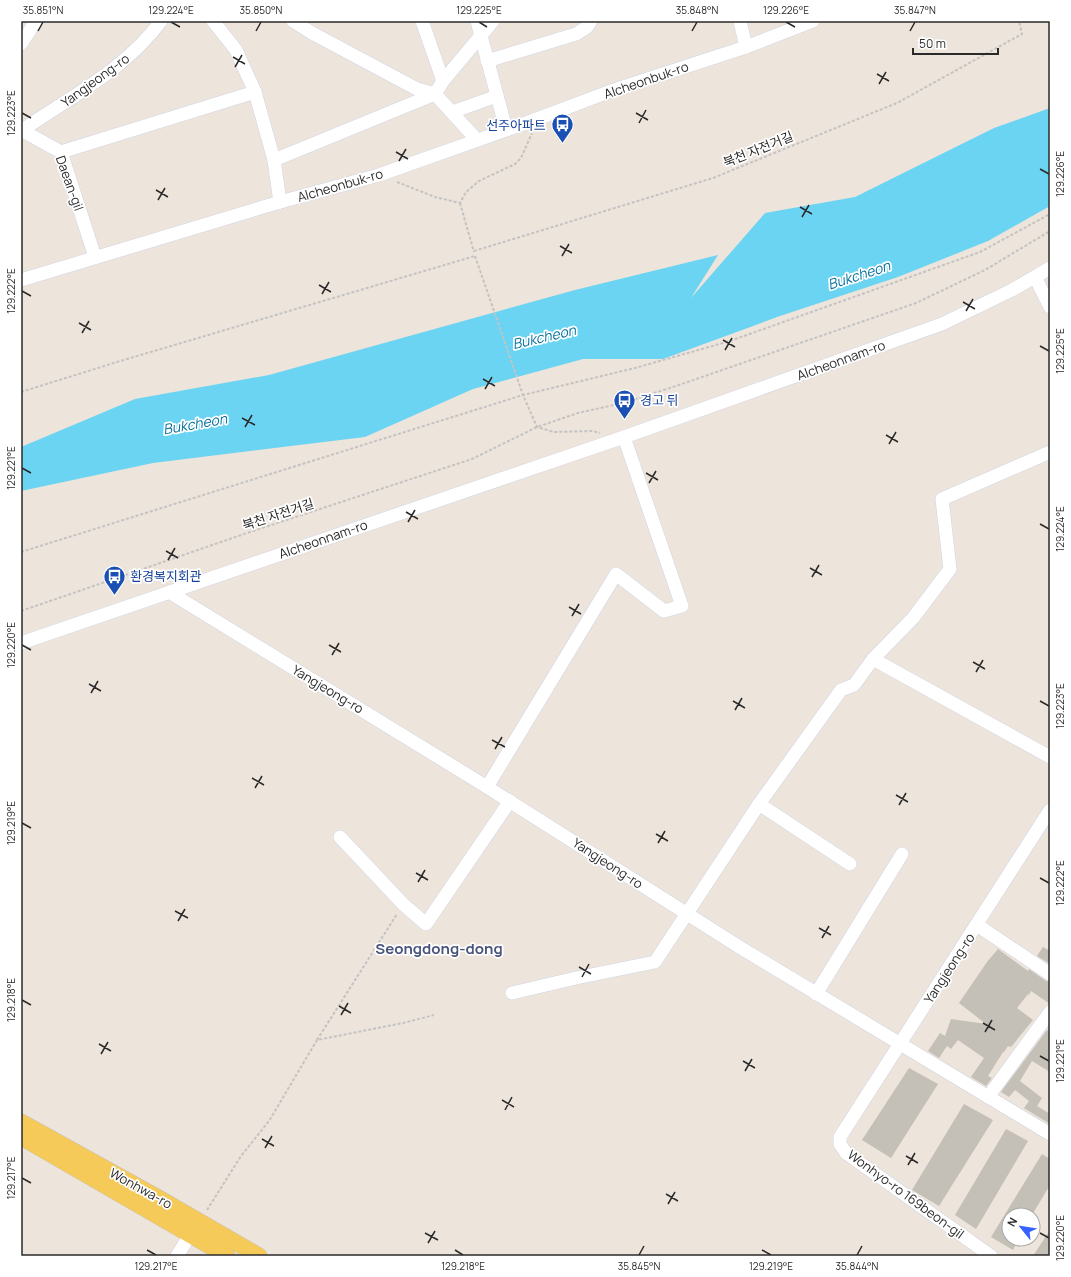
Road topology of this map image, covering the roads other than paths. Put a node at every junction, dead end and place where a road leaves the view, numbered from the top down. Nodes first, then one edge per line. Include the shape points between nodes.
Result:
1 (36, 21) edge
2 (160, 21) edge
3 (213, 21) edge
4 (293, 21) edge
5 (422, 21) edge
6 (478, 21) edge
7 (493, 21) edge
8 (591, 21) edge
9 (740, 21) edge
10 (813, 21) edge
11 (481, 36) junction
12 (21, 44) edge
13 (746, 47) junction
14 (488, 61) junction
15 (443, 81) junction
16 (255, 92) junction
17 (435, 94) junction
18 (497, 96) junction
19 (452, 112) junction
20 (506, 129) junction
21 (21, 131) edge
22 (477, 140) junction
23 (61, 152) junction
24 (274, 160) junction
25 (280, 202) junction
26 (95, 257) junction
27 (1050, 268) edge
28 (1035, 277) junction
29 (21, 280) edge
30 (1050, 306) edge
31 (624, 437) junction
32 (1050, 452) edge
33 (169, 592) junction
34 (21, 643) edge
35 (873, 659) junction
36 (1050, 757) edge
37 (487, 787) junction
38 (510, 801) junction
39 (760, 804) junction
40 (1050, 810) edge
41 (340, 837) dead end
42 (902, 854) dead end
43 (850, 864) dead end
44 (687, 915) junction
45 (977, 925) junction
46 (1050, 974) edge
47 (512, 993) dead end
48 (816, 994) junction
49 (1050, 1012) edge
50 (900, 1044) junction
51 (988, 1097) junction
52 (21, 1122) edge
53 (1050, 1134) edge
54 (21, 1137) edge
55 (190, 1235) junction
56 (177, 1256) edge
57 (227, 1256) edge
58 (259, 1256) edge
59 (991, 1256) edge

1 - 12 street
2 - 21 street, Yangjeong-ro via 148,38 118,66
3 - 16 street via 236,50
4 - 17 street via 417,89
5 - 15 street
6 - 11 street
7 - 11 street
8 - 14 street via 576,34
9 - 13 street
10 - 13 street, Alcheonbuk-ro
11 - 14 street
11 - 15 street
13 - 20 street, Alcheonbuk-ro via 611,91
14 - 18 street
15 - 17 street
16 - 23 street
16 - 24 street
17 - 19 street
17 - 24 street
18 - 19 street
18 - 20 street
19 - 22 street
20 - 22 street, Alcheonbuk-ro
21 - 23 street, Daean-gil
22 - 25 street, Alcheonbuk-ro via 379,175
23 - 26 street, Daean-gil
24 - 25 street
25 - 26 street, Alcheonbuk-ro
26 - 29 street, Alcheonbuk-ro
27 - 28 street, Alcheonnam-ro
28 - 30 street
28 - 31 street, Alcheonnam-ro via 942,324
31 - 33 street, Alcheonnam-ro
31 - 37 street via 682,606 664,611 616,574
32 - 35 street via 942,499 950,569 913,618
33 - 34 street, Alcheonnam-ro
33 - 37 street, Yangjeong-ro
35 - 36 street
35 - 39 street via 854,685 841,690
37 - 38 street, Yangjeong-ro
38 - 41 street via 426,924 403,904
38 - 44 street, Yangjeong-ro
39 - 43 street
39 - 44 street
40 - 45 street, Yangjeong-ro
42 - 48 street
44 - 47 street via 655,962
44 - 48 street, Yangjeong-ro
45 - 46 street
45 - 50 street, Yangjeong-ro
48 - 50 street, Yangjeong-ro
49 - 51 street
50 - 51 street
50 - 59 street, Wonhyo-ro 169beon-gil via 840,1137 840,1144 846,1153
51 - 53 street
52 - 58 main road, Wonhwa-ro
54 - 55 main road, Wonhwa-ro
55 - 56 street
55 - 57 main road, Wonhwa-ro

